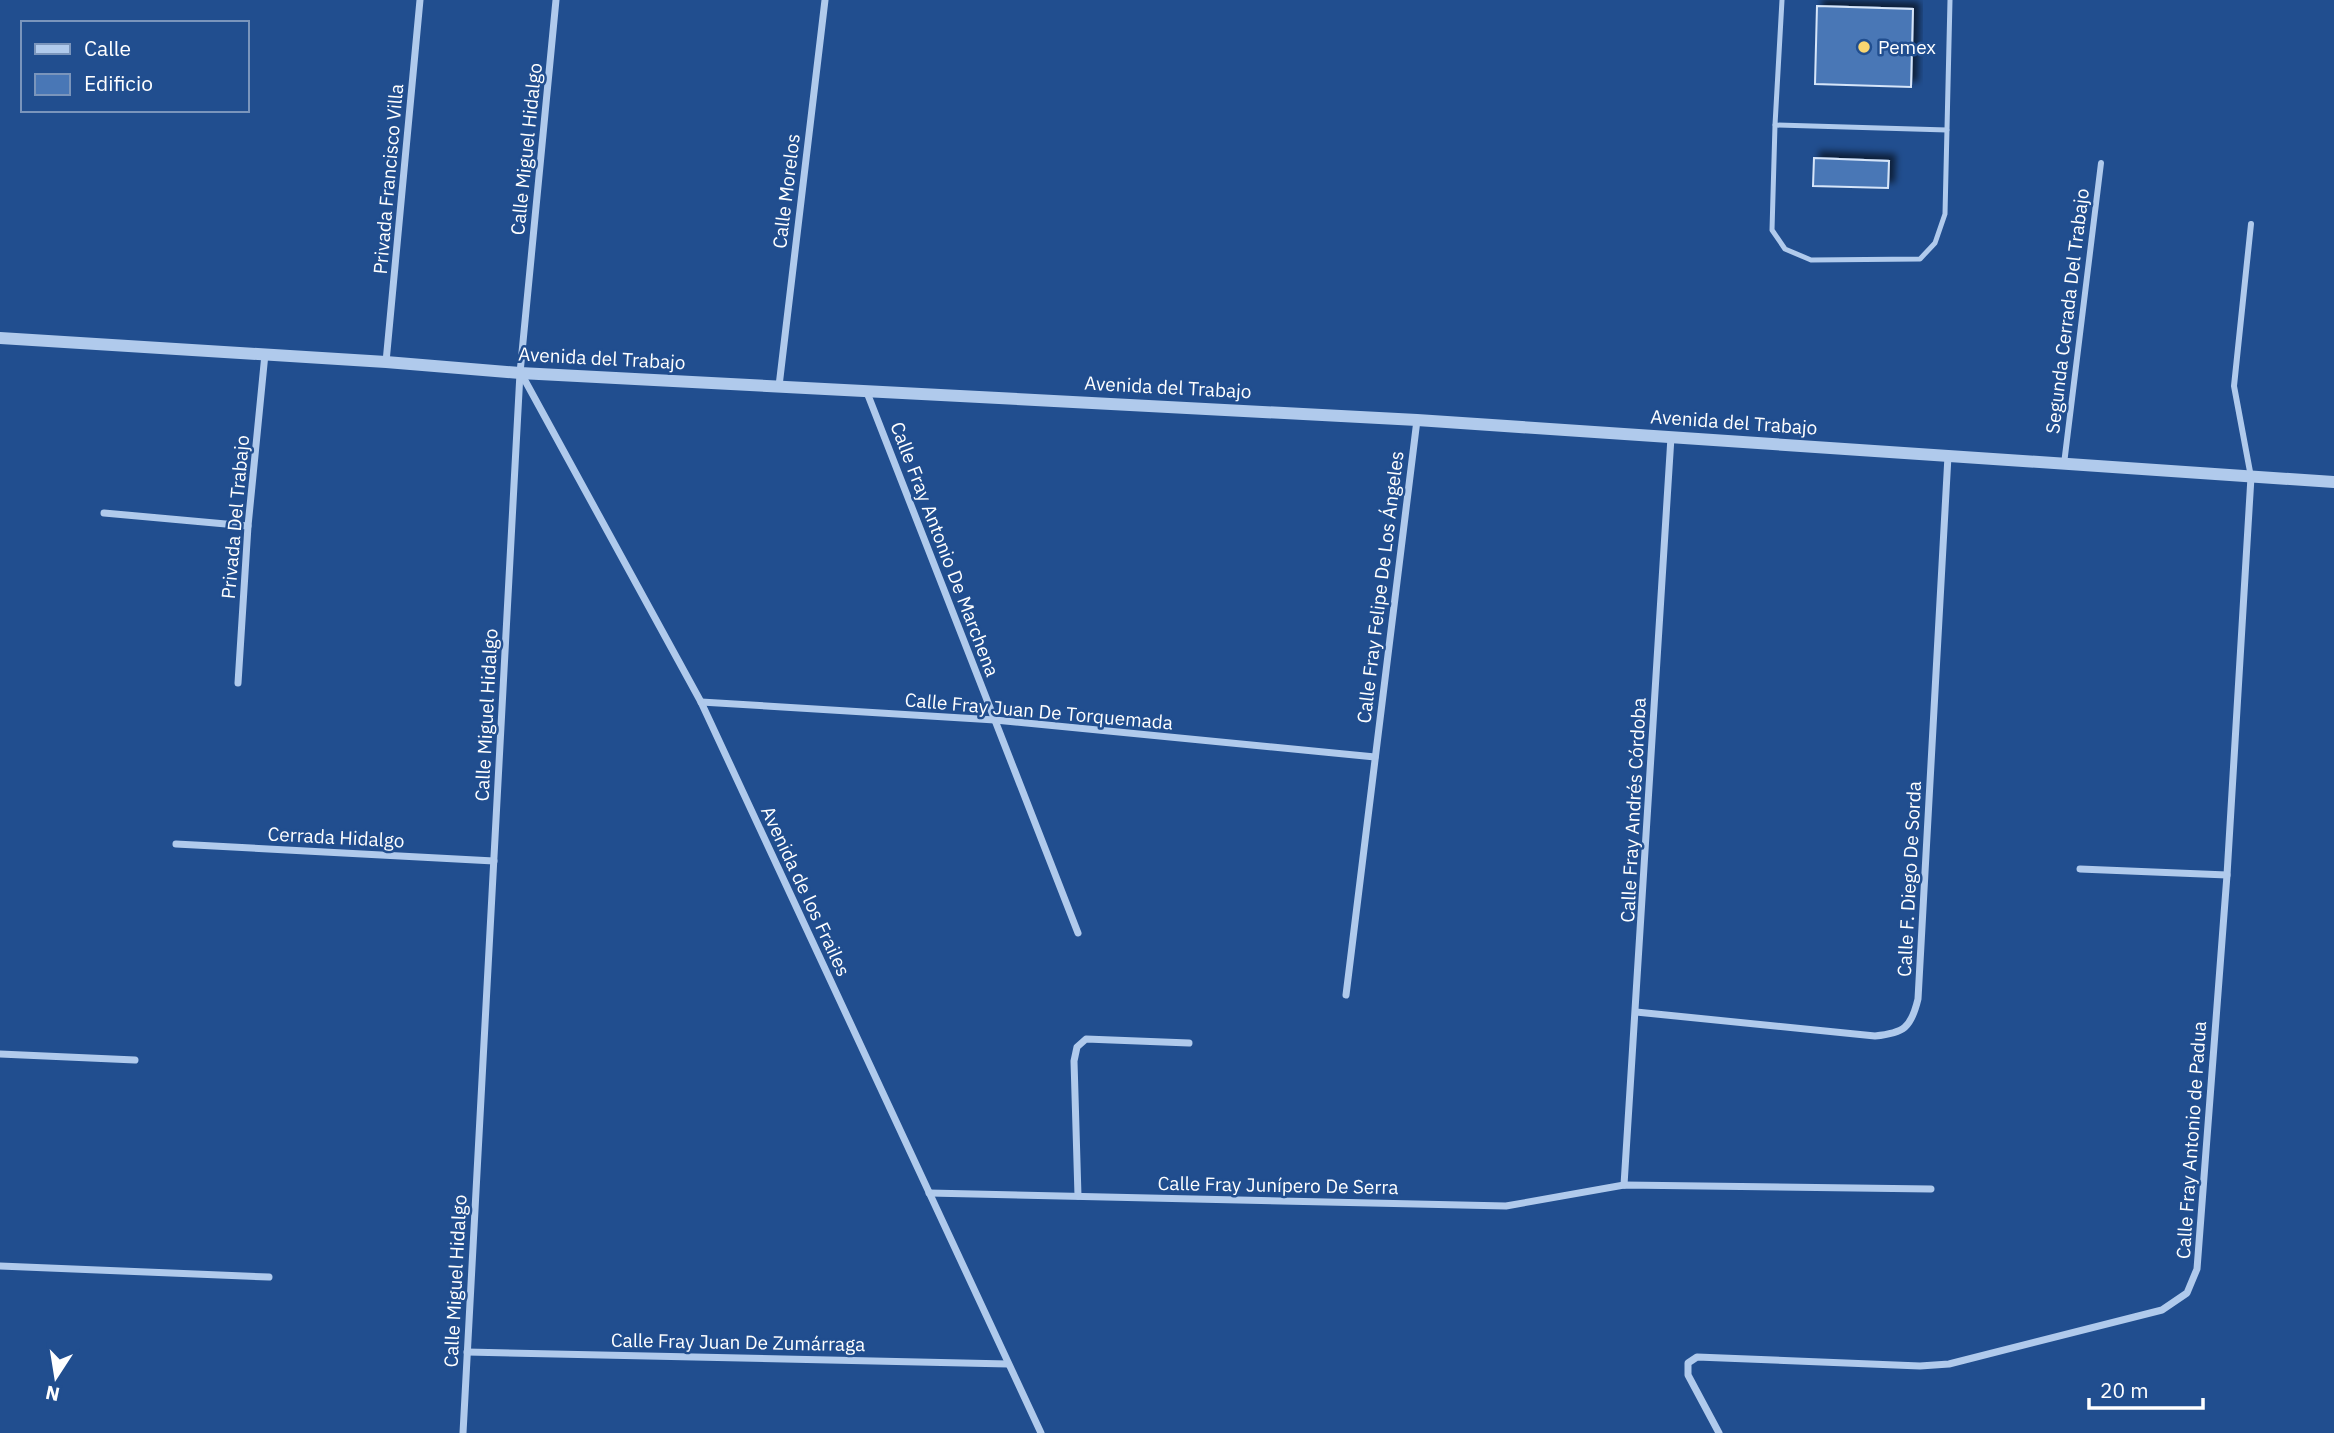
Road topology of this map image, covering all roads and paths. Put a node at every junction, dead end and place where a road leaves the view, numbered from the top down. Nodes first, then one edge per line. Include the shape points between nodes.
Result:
1 (420, 0) edge
2 (556, 0) edge
3 (825, 0) edge
4 (1782, 0) edge
5 (1950, 0) edge
6 (1775, 125) junction
7 (1947, 130) junction
8 (2101, 163) dead end
9 (2251, 223) dead end
10 (0, 338) edge
11 (265, 354) junction
12 (386, 362) junction
13 (520, 373) junction
14 (779, 386) junction
15 (866, 390) junction
16 (1417, 420) junction
17 (1671, 437) junction
18 (1948, 456) junction
19 (2064, 464) junction
20 (2251, 477) junction
21 (2334, 482) edge
22 (104, 513) dead end
23 (248, 526) junction
24 (238, 683) dead end
25 (701, 702) junction
26 (995, 720) junction
27 (1375, 757) junction
28 (176, 844) dead end
29 (494, 861) junction
30 (2080, 869) dead end
31 (2227, 875) junction
32 (1078, 933) dead end
33 (1346, 995) dead end
34 (1636, 1012) junction
35 (1189, 1043) dead end
36 (0, 1054) edge
37 (135, 1060) dead end
38 (1624, 1185) junction
39 (1931, 1189) dead end
40 (929, 1193) junction
41 (1078, 1196) junction
42 (0, 1266) edge
43 (269, 1278) dead end
44 (467, 1352) junction
45 (1008, 1364) junction
46 (463, 1433) edge
47 (1041, 1433) edge
48 (1719, 1433) edge

1 - 12 street, Privada Francisco Villa
2 - 13 street, Calle Miguel Hidalgo
3 - 14 street, Calle Morelos
4 - 6 lane
5 - 7 lane
6 - 7 lane
6 - 7 lane via 1772,230 1784,249 1811,260 1920,259 1936,243 1945,214
8 - 19 street, Segunda Cerrada Del Trabajo
9 - 20 street via 2234,386
10 - 11 street, Avenida del Trabajo
11 - 12 street, Avenida del Trabajo
11 - 23 street, Privada Del Trabajo
12 - 13 street, Avenida del Trabajo
13 - 14 street, Avenida del Trabajo
13 - 25 street, Avenida de los Frailes
13 - 29 street, Calle Miguel Hidalgo
14 - 15 street, Avenida del Trabajo
15 - 16 street, Avenida del Trabajo
15 - 26 street, Calle Fray Antonio De Marchena
16 - 17 street, Avenida del Trabajo
16 - 27 street, Calle Fray Felipe De Los Ángeles
17 - 18 street, Avenida del Trabajo
17 - 34 street, Calle Fray Andrés Córdoba
18 - 19 street, Avenida del Trabajo
18 - 34 street, Calle F. Diego De Sorda via 1914,1016 1907,1028 1875,1036
19 - 20 street, Avenida del Trabajo
20 - 21 street, Avenida del Trabajo
20 - 31 street, Calle Fray Antonio de Padua
22 - 23 street
23 - 24 street, Privada Del Trabajo
25 - 26 street, Calle Fray Juan De Torquemada
25 - 40 street, Avenida de los Frailes
26 - 27 street, Calle Fray Juan De Torquemada
26 - 32 street, Calle Fray Antonio De Marchena
27 - 33 street, Calle Fray Felipe De Los Ángeles
28 - 29 street, Cerrada Hidalgo
29 - 44 street, Calle Miguel Hidalgo
30 - 31 street
31 - 48 street, Calle Fray Antonio de Padua via 2197,1269 2187,1293 2162,1310 1949,1364 1697,1357 1688,1363 1688,1375
34 - 38 street, Calle Fray Andrés Córdoba
35 - 41 street via 1086,1040 1077,1047
36 - 37 street
38 - 39 street, Calle Fray Junípero De Serra
38 - 41 street, Calle Fray Junípero De Serra via 1506,1206
40 - 41 street, Calle Fray Junípero De Serra
40 - 45 street, Avenida de los Frailes
42 - 43 street
44 - 45 street, Calle Fray Juan De Zumárraga
44 - 46 street, Calle Miguel Hidalgo
45 - 47 street, Avenida de los Frailes

